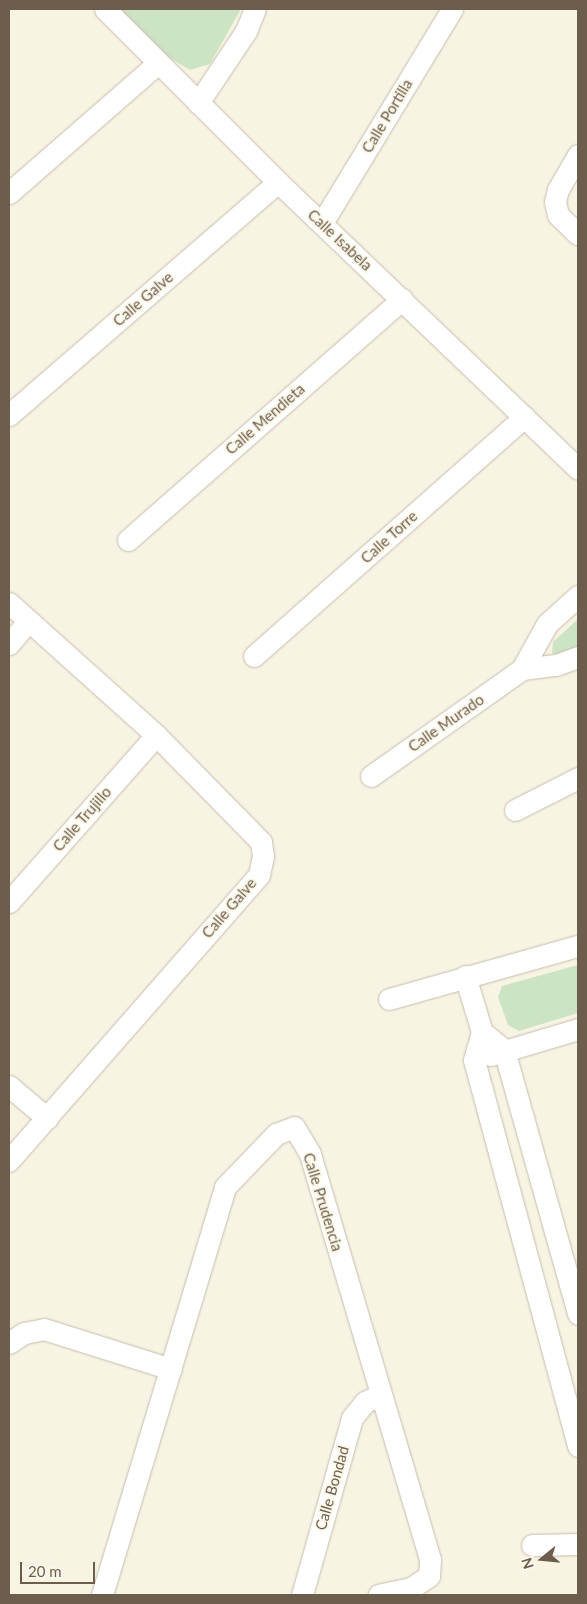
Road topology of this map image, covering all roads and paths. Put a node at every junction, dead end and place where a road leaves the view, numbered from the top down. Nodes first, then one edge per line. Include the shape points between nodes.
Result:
1 (105, 9) edge
2 (255, 9) edge
3 (452, 9) edge
4 (157, 64) junction
5 (198, 103) junction
6 (578, 155) edge
7 (278, 182) junction
8 (9, 193) edge
9 (322, 223) junction
10 (578, 234) edge
11 (402, 298) junction
12 (9, 416) edge
13 (524, 418) junction
14 (578, 469) edge
15 (128, 540) dead end
16 (578, 596) edge
17 (9, 603) edge
18 (28, 622) junction
19 (9, 644) edge
20 (254, 656) dead end
21 (578, 657) edge
22 (522, 669) junction
23 (156, 736) junction
24 (371, 776) dead end
25 (578, 778) edge
26 (514, 810) dead end
27 (9, 902) edge
28 (578, 946) edge
29 (465, 976) junction
30 (389, 999) dead end
31 (578, 1028) edge
32 (482, 1032) junction
33 (504, 1050) junction
34 (474, 1060) junction
35 (9, 1086) edge
36 (46, 1118) junction
37 (9, 1161) edge
38 (578, 1314) edge
39 (9, 1343) edge
40 (171, 1369) junction
41 (380, 1395) junction
42 (578, 1446) edge
43 (578, 1544) edge
44 (532, 1546) dead end
45 (102, 1595) edge
46 (302, 1595) edge
47 (384, 1595) edge

1 - 4 street, Calle Isabela
2 - 5 street via 246,31
3 - 9 street, Calle Portilla
4 - 5 street, Calle Isabela
4 - 8 street
5 - 7 street, Calle Isabela
6 - 10 street via 558,189 555,202 558,215
7 - 9 street, Calle Isabela
7 - 12 street, Calle Galve
9 - 11 street, Calle Isabela
11 - 13 street, Calle Isabela
11 - 15 street, Calle Mendieta
13 - 14 street, Calle Isabela
13 - 20 street, Calle Torre
16 - 22 street, Calle Murado via 547,624
17 - 18 street, Calle Galve
18 - 19 street
18 - 23 street, Calle Galve
21 - 22 street via 556,666
22 - 24 street, Calle Murado
23 - 27 street, Calle Trujillo
23 - 36 street, Calle Galve via 261,842 263,856 259,875
25 - 26 street
28 - 29 street
29 - 30 street
29 - 32 street
31 - 33 street
32 - 33 street
32 - 34 street
33 - 34 street
33 - 38 street
34 - 42 street
35 - 36 street
36 - 37 street, Calle Galve
39 - 40 street via 24,1333 44,1329
40 - 41 street, Calle Prudencia via 225,1187 276,1134 294,1127 310,1154
40 - 45 street, Calle Prudencia
41 - 46 street, Calle Bondad via 365,1402 352,1418
41 - 47 street, Calle Prudencia via 430,1559 429,1576 411,1588
43 - 44 street

